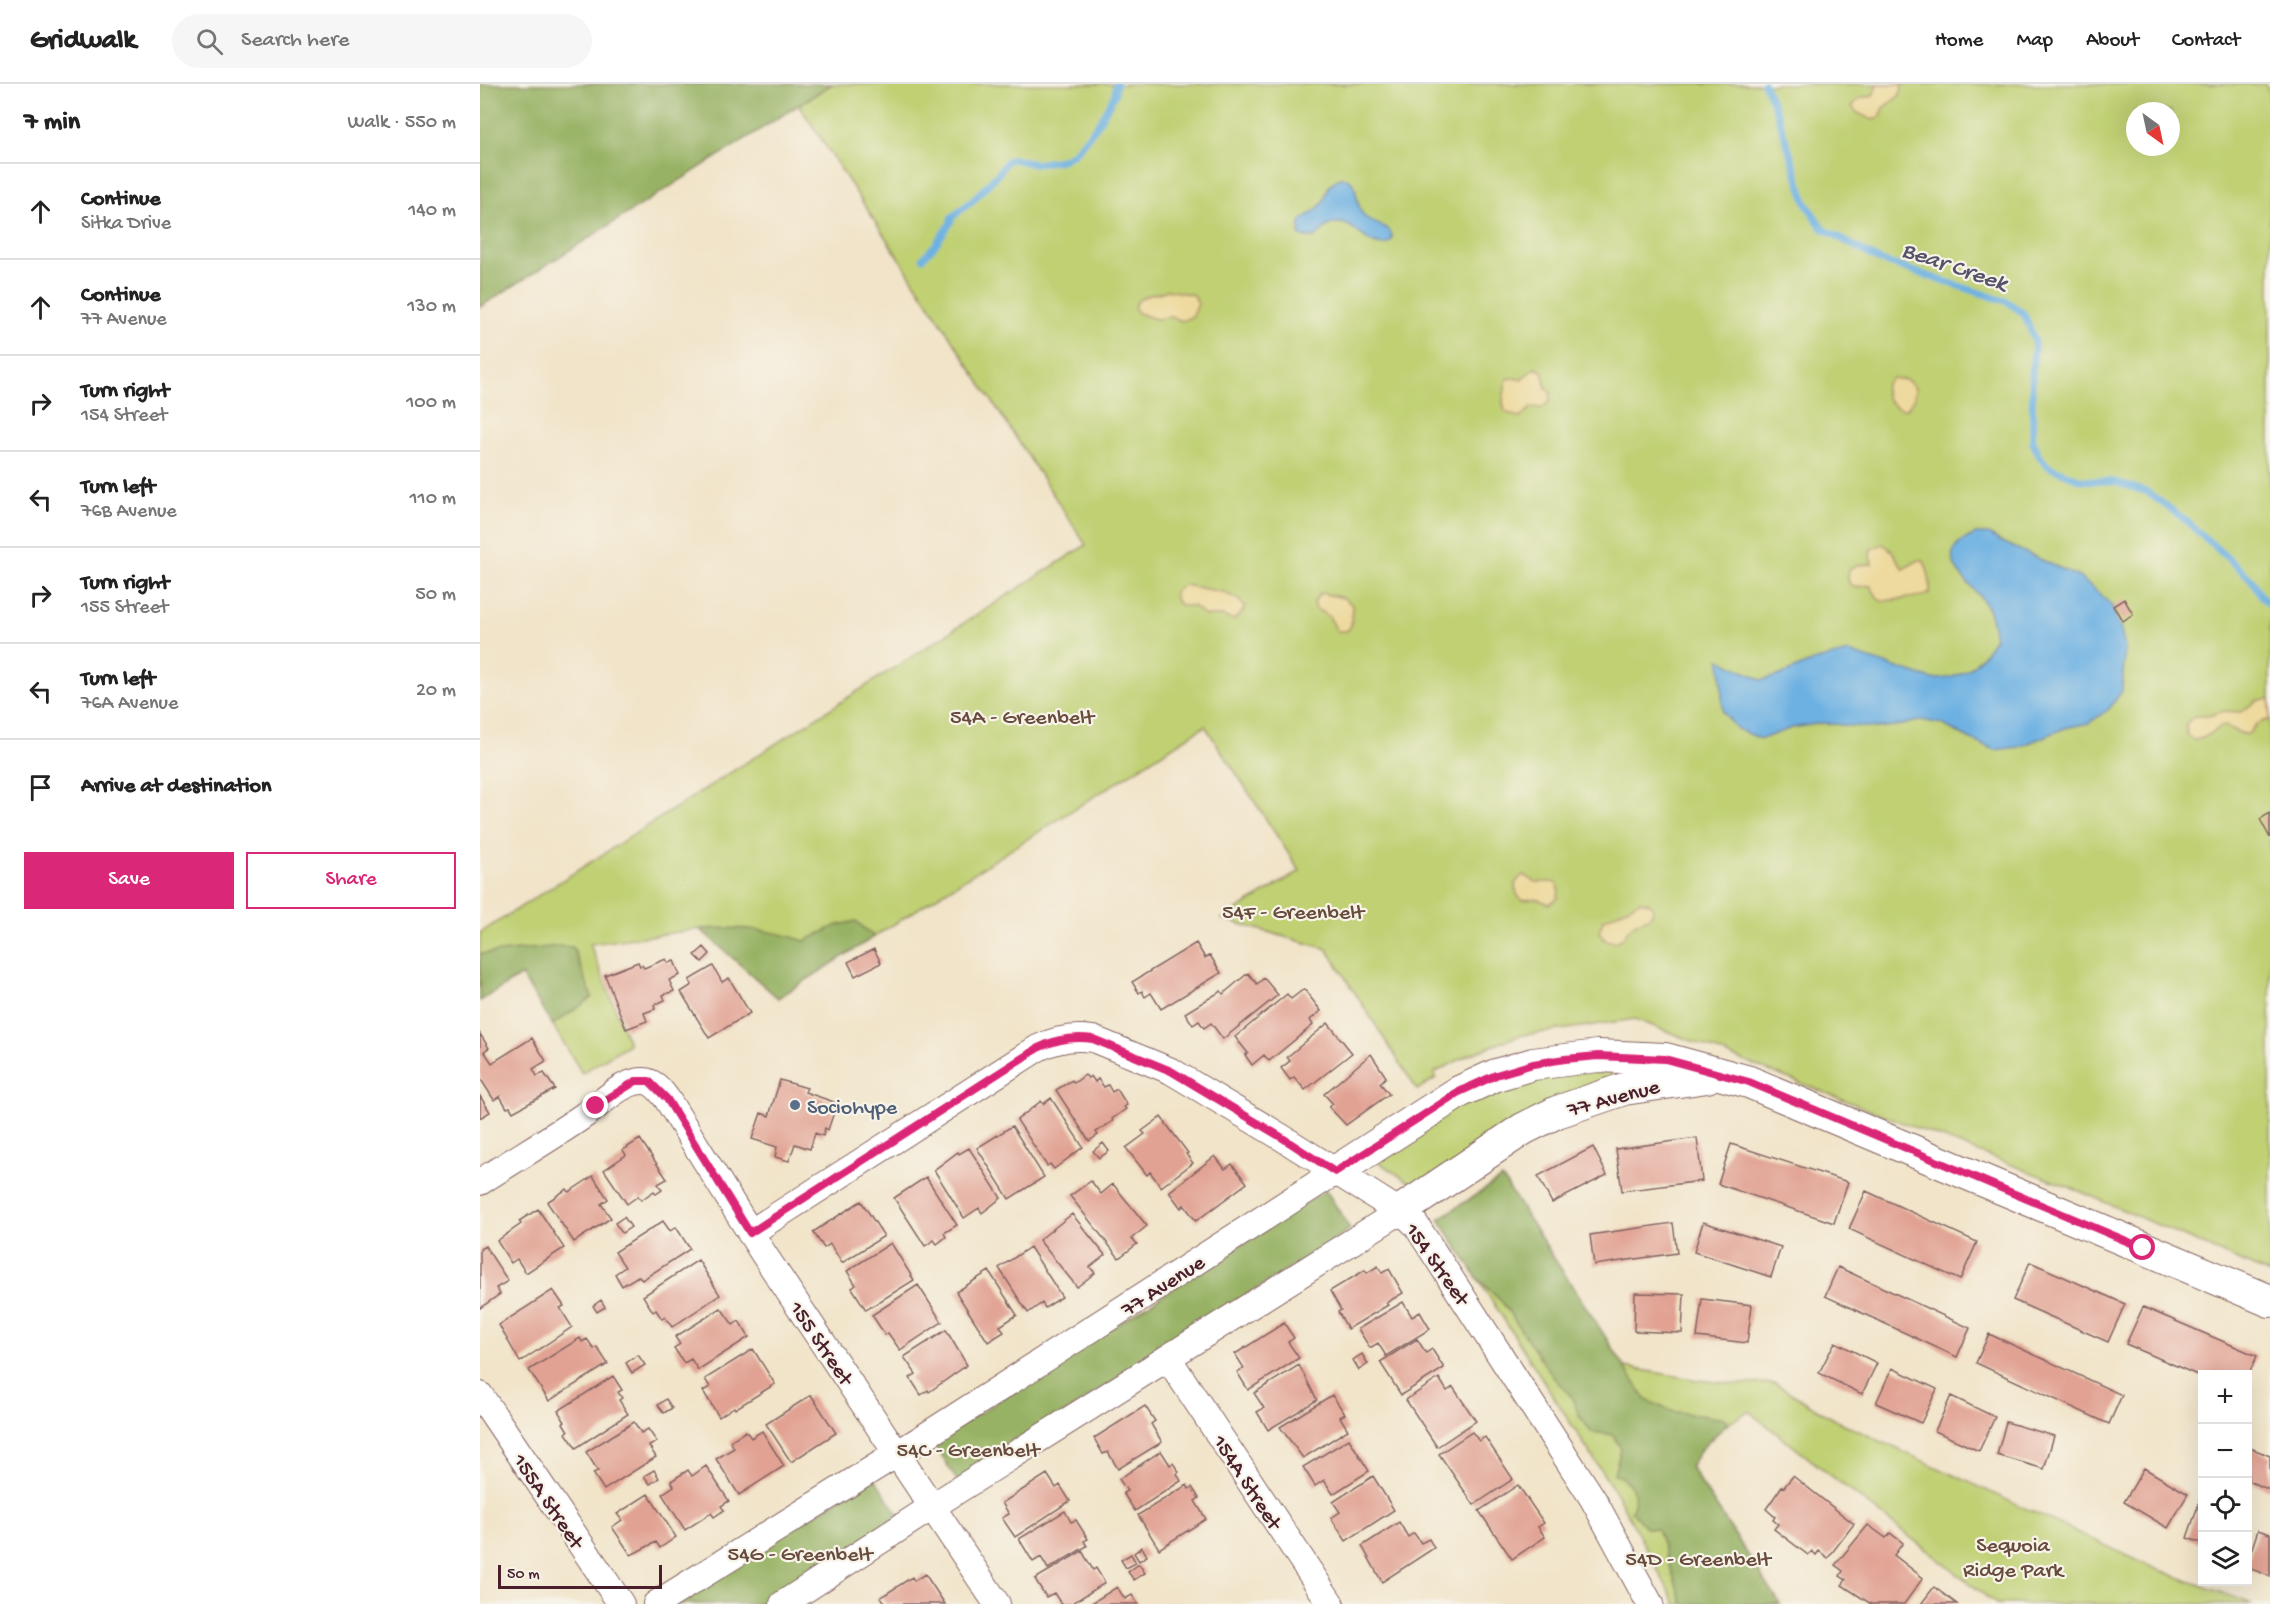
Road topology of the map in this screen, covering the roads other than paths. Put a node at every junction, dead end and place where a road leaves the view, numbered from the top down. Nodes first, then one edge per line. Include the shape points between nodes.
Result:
1 (1723, 1075) junction
2 (1335, 1172) junction
3 (480, 1182) edge
4 (1399, 1212) junction
5 (750, 1233) junction
6 (2270, 1301) edge
7 (1168, 1358) junction
8 (480, 1395) edge
9 (897, 1454) junction
10 (933, 1506) junction
11 (621, 1604) edge
12 (656, 1604) edge
13 (783, 1604) edge
14 (997, 1604) edge
15 (1330, 1604) edge
16 (1650, 1604) edge

1 - 2 street, 77 Avenue via 1665,1059 1628,1056 1533,1064 1459,1092
1 - 4 street, 77 Avenue via 1624,1089 1557,1112
1 - 6 street via 1749,1082
2 - 4 street, 154 Street
2 - 5 street, 154 Street via 1171,1071 1093,1039 1054,1040
2 - 9 street, 77 Avenue
3 - 5 street, 155 Street via 626,1086 649,1081 671,1106
4 - 7 street, 77 Avenue
4 - 16 street, 154 Street via 1416,1225 1593,1499
5 - 9 street, 155 Street
7 - 10 street, 77 Avenue
7 - 15 street, 154A Street
8 - 11 street, 155A Street
9 - 10 street, 155 Street
9 - 12 street, 77 Avenue
10 - 13 street, 77 Avenue
10 - 14 street, 155 Street

